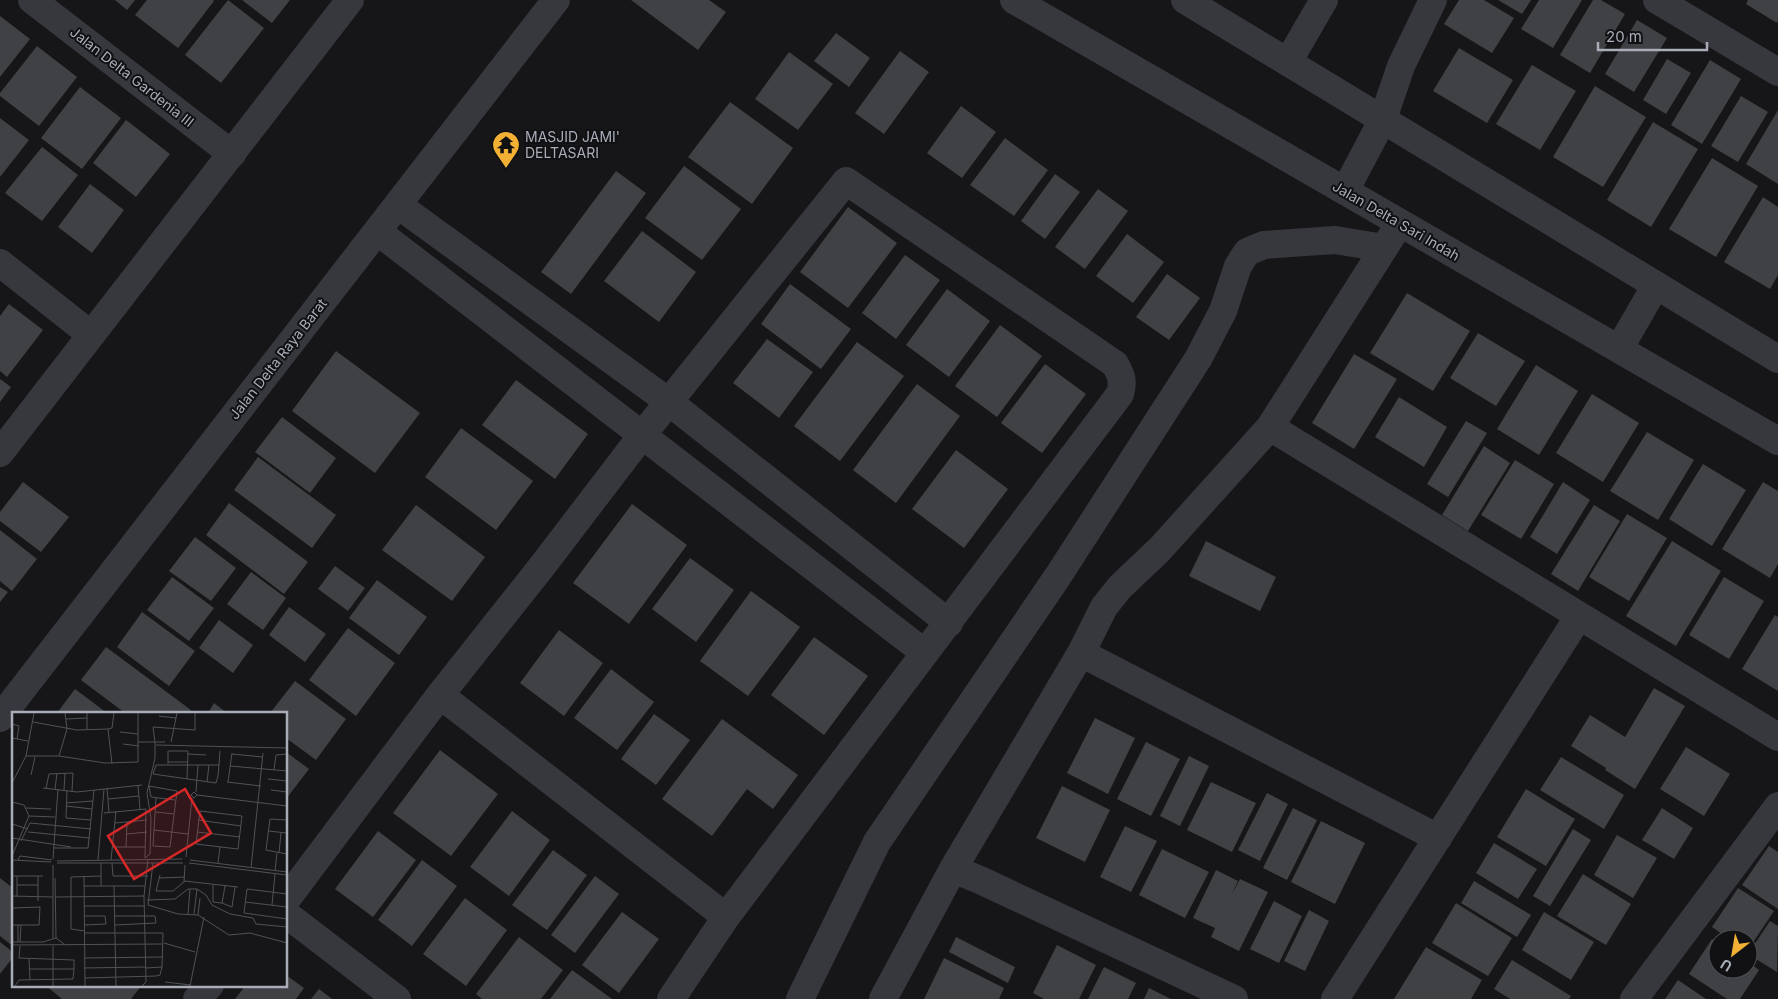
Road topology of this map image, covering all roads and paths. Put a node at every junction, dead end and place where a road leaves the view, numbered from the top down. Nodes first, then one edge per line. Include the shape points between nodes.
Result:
1 (32, 0) edge
2 (350, 0) edge
3 (556, 0) edge
4 (1014, 0) edge
5 (1185, 0) edge
6 (1324, 0) edge
7 (1433, 0) edge
8 (1657, 0) edge
9 (1288, 62) junction
10 (1778, 72) edge
11 (1383, 119) junction
12 (232, 154) junction
13 (1345, 191) junction
14 (398, 204) junction
15 (1400, 224) junction
16 (377, 231) junction
17 (1384, 248) junction
18 (0, 263) edge
19 (1656, 284) junction
20 (90, 334) junction
21 (1619, 349) junction
22 (1778, 359) edge
23 (669, 402) junction
24 (1270, 427) junction
25 (643, 434) junction
26 (1778, 441) edge
27 (0, 453) edge
28 (1579, 616) junction
29 (948, 623) junction
30 (925, 653) junction
31 (1081, 653) junction
32 (440, 695) junction
33 (0, 718) edge
34 (1778, 737) edge
35 (1778, 806) edge
36 (1438, 838) junction
37 (953, 870) junction
38 (288, 897) edge
39 (288, 916) edge
40 (726, 917) junction
41 (209, 986) edge
42 (197, 999) edge
43 (397, 999) edge
44 (671, 999) edge
45 (800, 999) edge
46 (883, 999) edge
47 (1234, 999) edge
48 (1335, 999) edge
49 (1634, 999) edge

1 - 12 street, Jalan Delta Gardenia III
2 - 12 street
3 - 14 street, Jalan Delta Raya Barat
4 - 13 street, Jalan Delta Sari Indah
5 - 9 street
6 - 9 street
7 - 11 street via 1401,66
8 - 10 street
9 - 11 street
11 - 13 street
11 - 19 street
12 - 20 street
13 - 15 street, Jalan Delta Sari Indah
14 - 16 street, Jalan Delta Raya Barat
14 - 23 street
15 - 17 street
15 - 21 street, Jalan Delta Sari Indah
16 - 25 street
16 - 33 street, Jalan Delta Raya Barat
17 - 24 street
17 - 45 street via 1335,240 1264,245 1248,252 1238,266 1224,311 1198,359 1058,576 877,842
18 - 20 street
19 - 21 street
19 - 22 street
20 - 27 street
21 - 26 street, Jalan Delta Sari Indah
23 - 25 street
23 - 29 street
23 - 29 street via 846,181 1115,364 1123,384 1120,394
24 - 28 street
24 - 31 street via 1160,550 1120,587 1104,607
25 - 30 street
25 - 32 street
28 - 34 street
28 - 36 street
29 - 30 street
30 - 40 street
31 - 36 street
31 - 37 street
32 - 38 street
32 - 40 street
35 - 49 street
36 - 48 street
37 - 46 street
37 - 47 street
39 - 43 street
40 - 44 street
41 - 42 street

